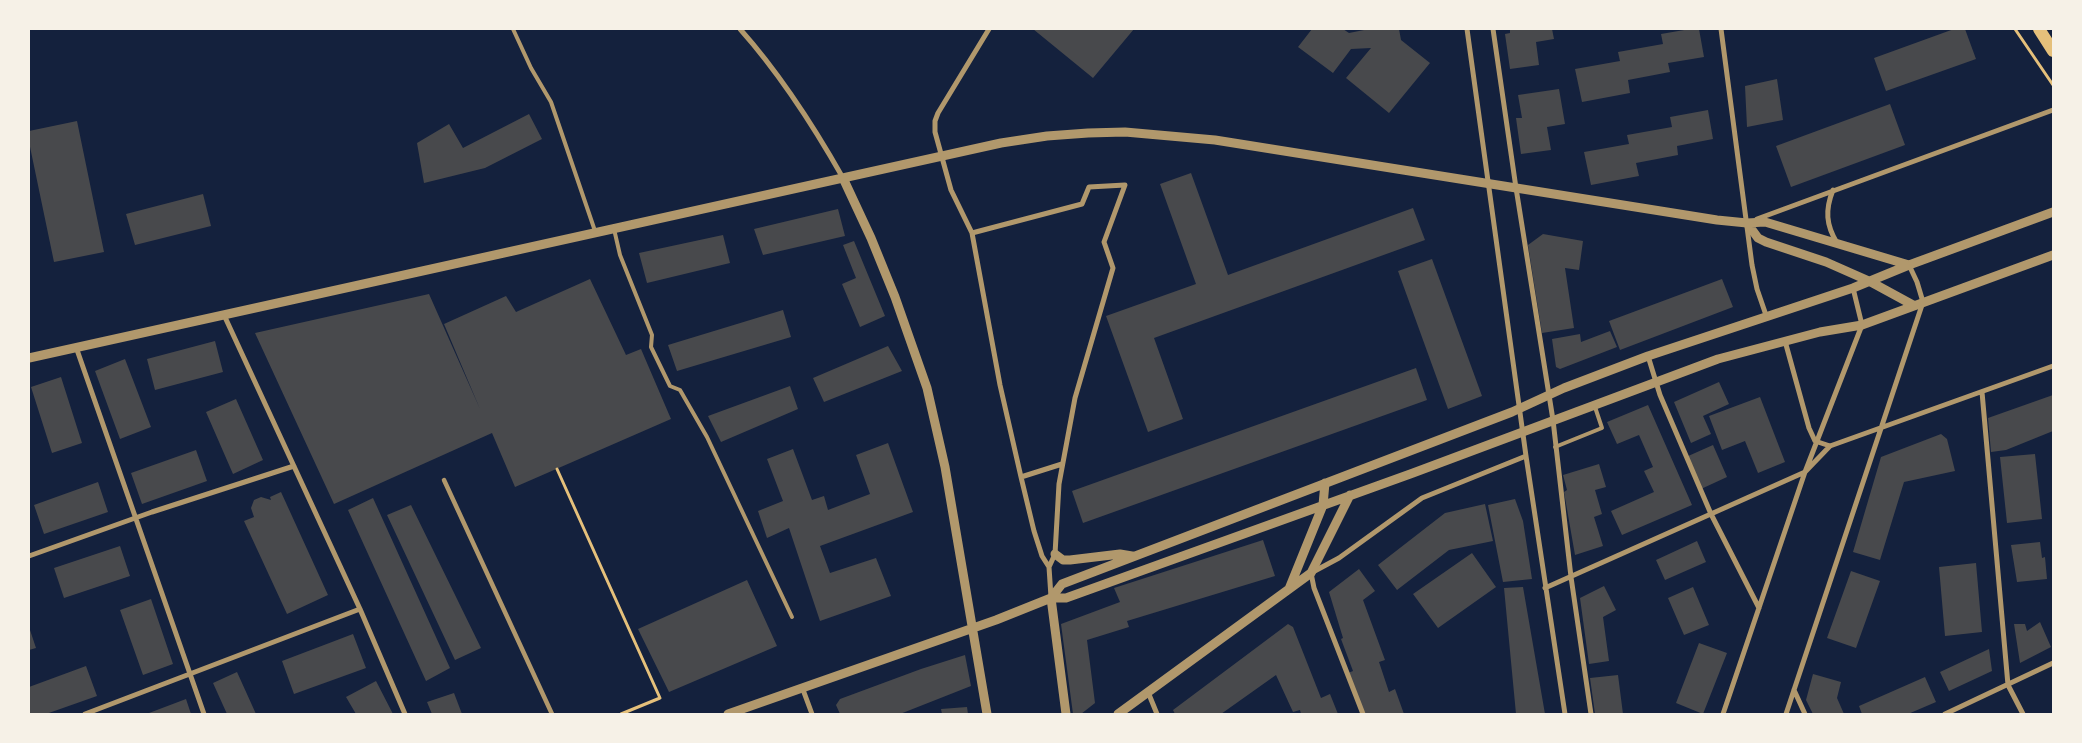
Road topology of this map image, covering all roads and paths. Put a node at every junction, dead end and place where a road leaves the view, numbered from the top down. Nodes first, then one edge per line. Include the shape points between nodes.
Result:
1 (513, 29) edge
2 (740, 29) edge
3 (989, 29) edge
4 (1467, 29) edge
5 (1494, 29) edge
6 (1721, 29) edge
7 (2016, 29) edge
8 (2039, 29) edge
9 (2053, 51) edge
10 (2053, 85) edge
11 (2053, 110) edge
12 (843, 178) junction
13 (1488, 184) junction
14 (1516, 188) junction
15 (1833, 190) junction
16 (2053, 212) edge
17 (1747, 223) junction
18 (614, 229) junction
19 (596, 233) junction
20 (972, 233) junction
21 (1837, 244) junction
22 (2053, 255) edge
23 (1909, 265) junction
24 (1869, 281) junction
25 (1853, 288) junction
26 (1923, 302) junction
27 (1913, 305) junction
28 (223, 314) junction
29 (1767, 318) junction
30 (1862, 325) junction
31 (1785, 340) junction
32 (76, 347) junction
33 (1648, 356) junction
34 (29, 358) edge
35 (2053, 366) edge
36 (1656, 382) junction
37 (1982, 392) junction
38 (1549, 394) junction
39 (1594, 404) junction
40 (1519, 409) junction
41 (1553, 420) junction
42 (1882, 427) junction
43 (1522, 431) junction
44 (1816, 441) junction
45 (1830, 446) junction
46 (1555, 447) junction
47 (1526, 456) junction
48 (1062, 464) junction
49 (294, 466) junction
50 (557, 469) dead end
51 (1804, 472) junction
52 (1021, 477) junction
53 (444, 480) dead end
54 (1325, 483) junction
55 (1350, 496) junction
56 (1323, 505) junction
57 (1711, 514) junction
58 (135, 518) junction
59 (1055, 554) junction
60 (29, 556) edge
61 (1135, 556) junction
62 (1049, 567) junction
63 (1311, 573) junction
64 (1571, 577) junction
65 (1545, 588) junction
66 (1288, 589) junction
67 (1051, 598) junction
68 (1759, 608) junction
69 (360, 609) junction
70 (792, 616) dead end
71 (973, 628) junction
72 (2053, 663) edge
73 (190, 674) junction
74 (2008, 685) junction
75 (802, 687) junction
76 (1794, 690) junction
77 (1147, 692) junction
78 (84, 714) edge
79 (204, 714) edge
80 (404, 714) edge
81 (552, 714) edge
82 (621, 714) edge
83 (728, 714) edge
84 (812, 714) edge
85 (987, 714) edge
86 (1066, 714) edge
87 (1118, 714) edge
88 (1157, 714) edge
89 (1363, 714) edge
90 (1565, 714) edge
91 (1591, 714) edge
92 (1723, 714) edge
93 (1786, 714) edge
94 (1806, 714) edge
95 (1945, 714) edge
96 (2023, 714) edge

1 - 19 lane via 551,102
2 - 12 street via 801,107
3 - 20 street via 935,121 951,190
4 - 13 street
5 - 14 street
6 - 17 street
7 - 10 path
8 - 9 main road
11 - 15 street
12 - 13 street via 1002,143 1047,136 1125,132 1215,140
12 - 18 street
12 - 71 street via 901,311 927,388 942,449
13 - 14 street
13 - 40 street
14 - 17 street
14 - 38 street
15 - 17 street
15 - 21 street via 1827,218
16 - 23 street
17 - 21 street via 1765,222
17 - 24 street via 1758,238 1766,242 1826,262
17 - 29 street via 1755,281
18 - 19 street
18 - 70 lane via 620,255 652,335 651,347 670,386 680,390 707,437
19 - 28 street
20 - 48 street via 1082,204 1089,187 1125,185 1104,242 1113,268 1074,398
20 - 52 street
21 - 23 street
22 - 26 street
23 - 24 street
23 - 26 street
24 - 25 street
24 - 27 street
25 - 29 street
25 - 30 street
26 - 27 street
26 - 42 street
27 - 30 street
28 - 32 street
28 - 49 street
29 - 33 street
30 - 31 street
30 - 44 street
31 - 36 street via 1718,359
31 - 44 street via 1809,428
32 - 34 street
32 - 58 street
33 - 36 street
33 - 38 street
35 - 37 street
36 - 39 street
36 - 57 street
37 - 42 street
37 - 74 street
38 - 40 street
38 - 41 street
39 - 41 street
39 - 46 lane via 1602,428
40 - 43 street
40 - 54 street
41 - 43 street
41 - 46 street
42 - 45 street
42 - 76 street
43 - 47 street
43 - 55 street
44 - 45 street
44 - 51 street
45 - 51 street
46 - 64 street
47 - 63 street via 1427,495 1334,561
47 - 65 street
48 - 52 street
48 - 59 street
49 - 58 street
49 - 69 street
50 - 82 path via 660,698
51 - 57 street
51 - 68 street
52 - 62 street via 1034,531
53 - 81 street
54 - 56 street
54 - 61 street
55 - 56 street
55 - 63 street
56 - 66 street
56 - 67 street via 1066,598
57 - 64 street
57 - 68 street
58 - 60 street
58 - 73 street
59 - 61 street via 1063,560 1120,554
59 - 62 street
61 - 67 street via 1062,584
62 - 67 street
63 - 66 street
63 - 89 street
64 - 65 street
64 - 91 street
65 - 90 street
66 - 77 street
67 - 71 street
67 - 86 street
68 - 92 street
69 - 73 street
69 - 80 street
71 - 75 street
71 - 85 street
72 - 74 street
73 - 78 street
73 - 79 street
74 - 95 street
74 - 96 street
75 - 83 street
75 - 84 street
76 - 93 street
76 - 94 street
77 - 87 street
77 - 88 street

